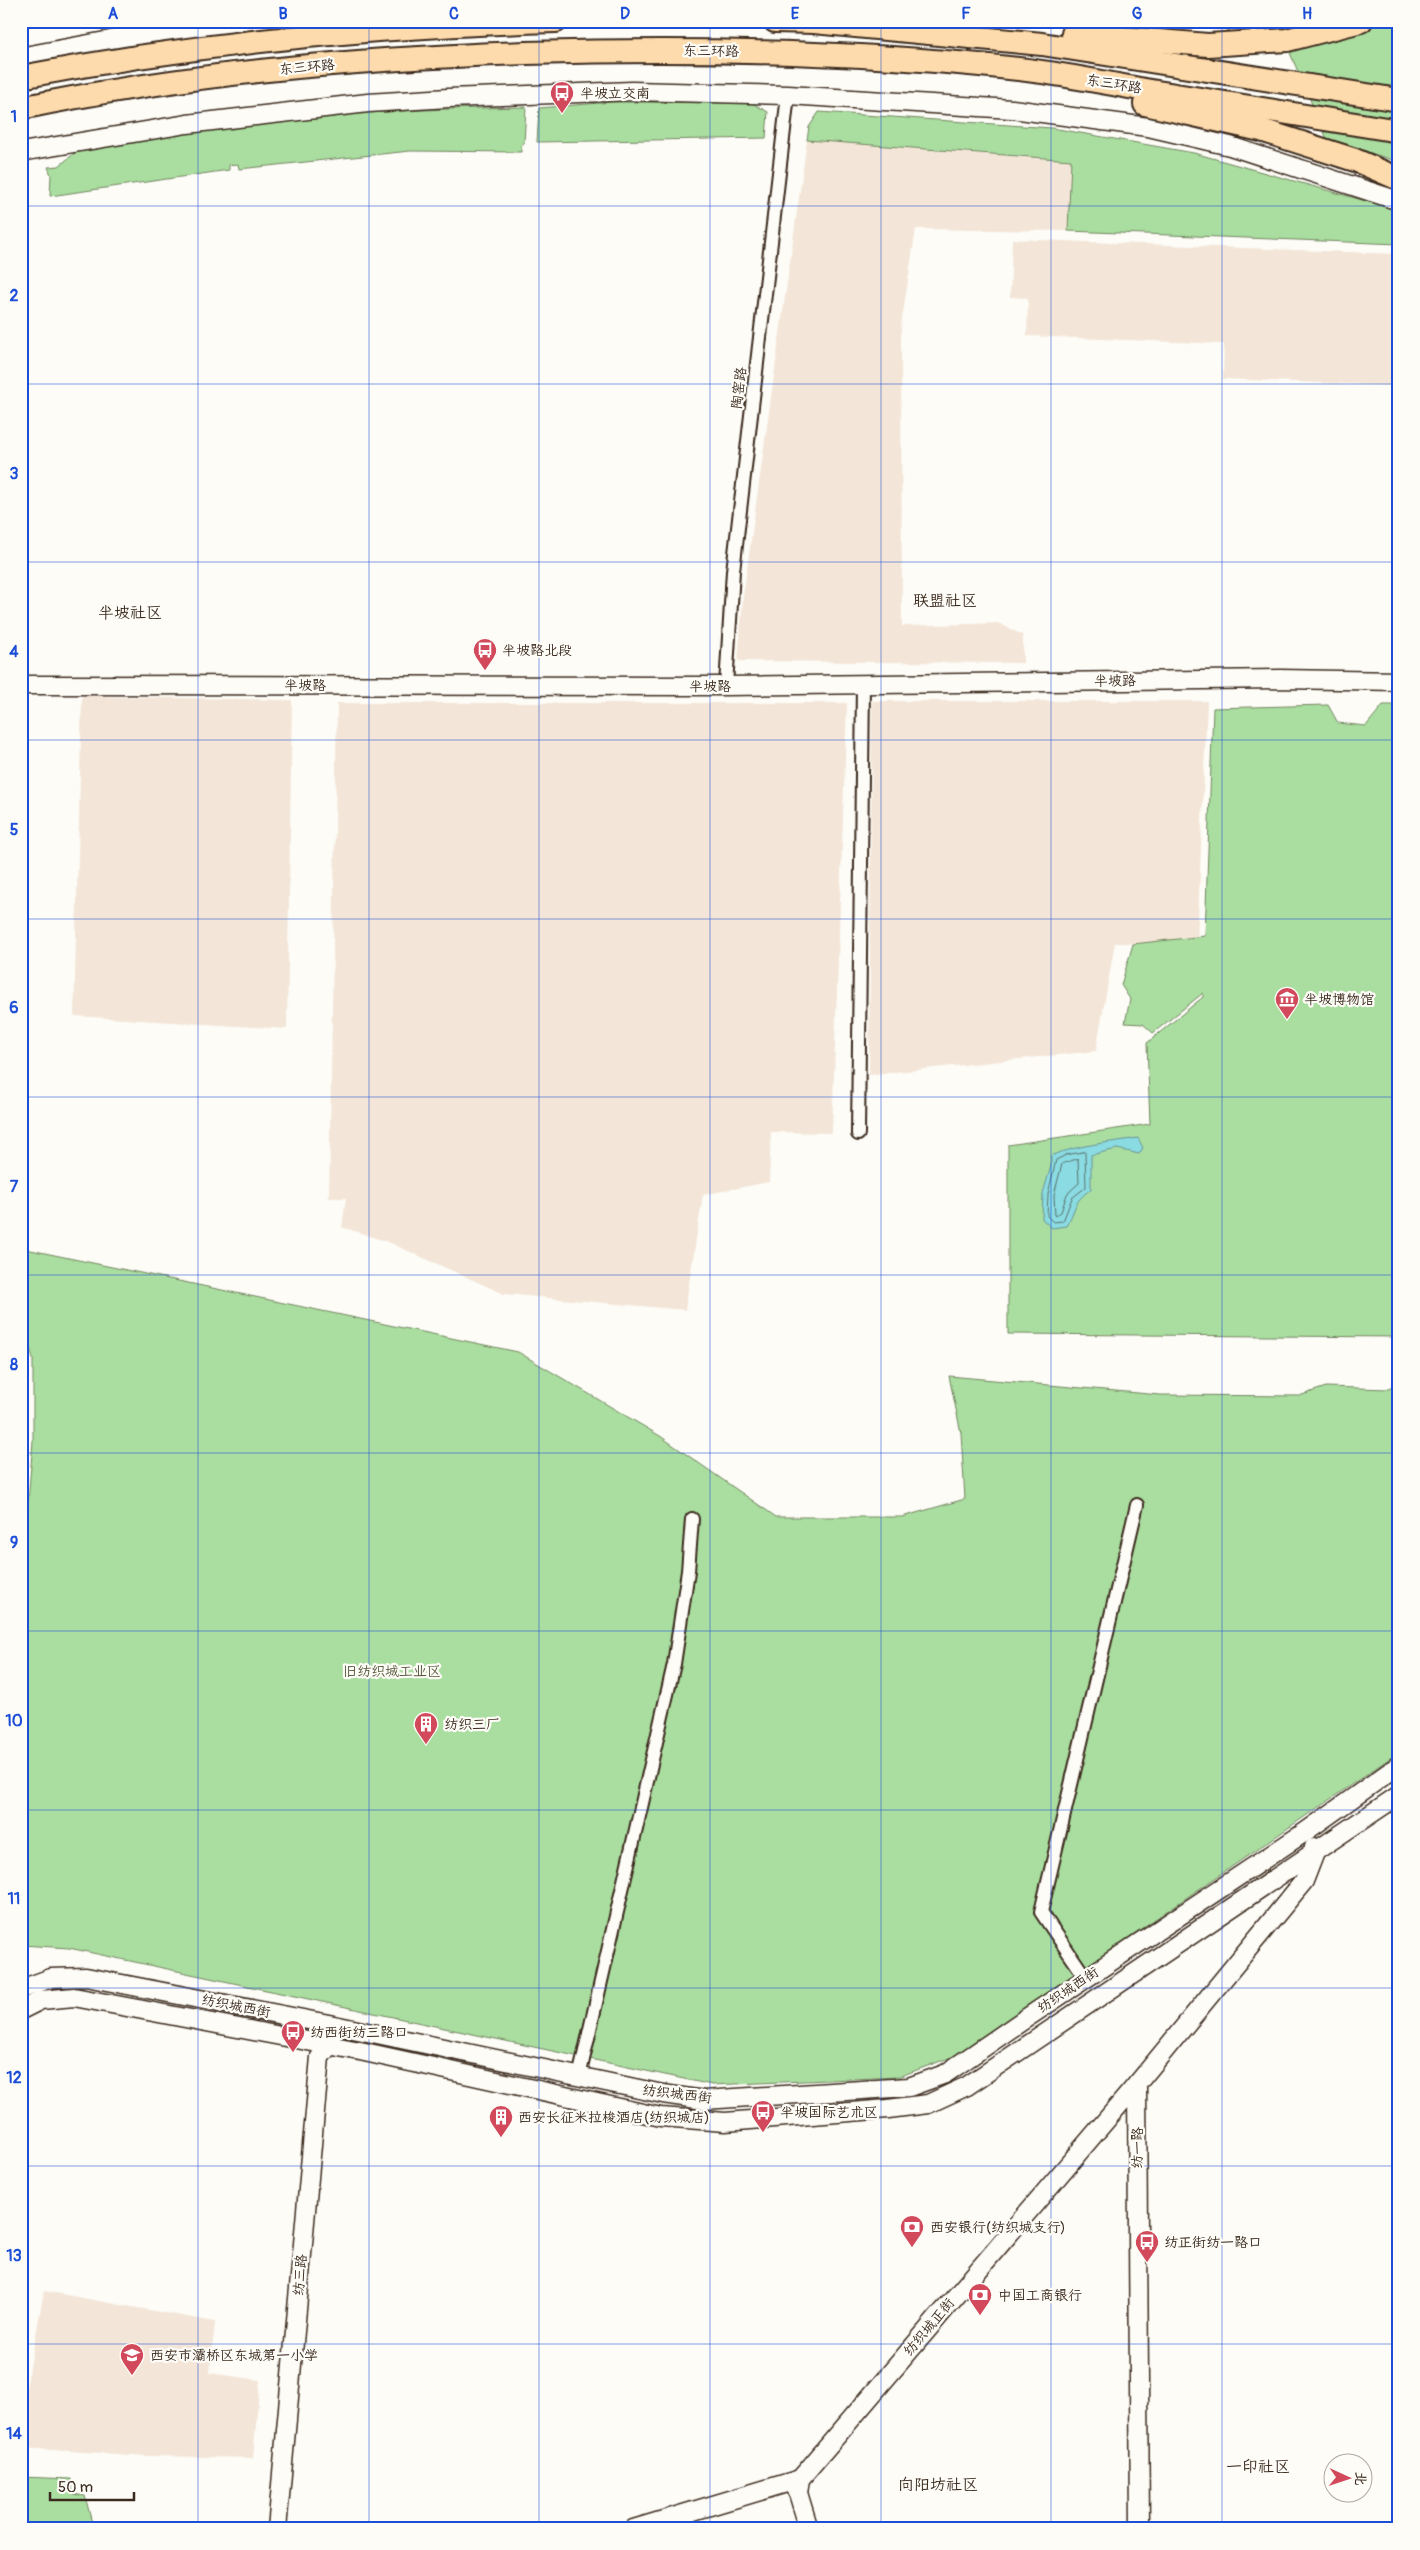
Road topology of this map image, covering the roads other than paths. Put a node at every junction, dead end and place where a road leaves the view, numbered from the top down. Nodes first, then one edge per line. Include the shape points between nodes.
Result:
1 (107, 21) edge
2 (556, 21) edge
3 (775, 21) edge
4 (937, 21) edge
5 (1361, 21) edge
6 (819, 22) edge
7 (46, 26) edge
8 (21, 37) edge
9 (1029, 70) junction
10 (21, 77) edge
11 (1273, 79) junction
12 (1399, 87) edge
13 (788, 95) junction
14 (1399, 100) edge
15 (21, 108) edge
16 (1399, 131) edge
17 (21, 152) edge
18 (1399, 179) edge
19 (1399, 201) edge
20 (1399, 681) edge
21 (863, 684) junction
22 (21, 685) edge
23 (726, 686) junction
24 (858, 1134) dead end
25 (1137, 1505) dead end
26 (692, 1519) dead end
27 (1399, 1765) edge
28 (1399, 1794) edge
29 (1305, 1832) junction
30 (1316, 1850) junction
31 (1086, 1978) junction
32 (21, 1989) edge
33 (21, 2010) edge
34 (334, 2024) junction
35 (329, 2046) junction
36 (579, 2077) junction
37 (1137, 2084) junction
38 (797, 2485) junction
39 (277, 2529) edge
40 (633, 2529) edge
41 (671, 2529) edge
42 (809, 2529) edge
43 (1140, 2529) edge

1 - 7 main road
2 - 10 highway via 355,32 198,49
3 - 6 highway
4 - 5 highway via 1208,46 1287,40
6 - 11 highway via 1042,44
7 - 8 main road
9 - 15 highway, 东三环路 via 730,50 451,56 174,82
9 - 16 highway, 东三环路
9 - 18 highway via 1088,91 1261,130 1355,160
11 - 12 highway via 1314,76
11 - 14 highway
13 - 17 main road via 623,91 368,103 196,123
13 - 19 main road via 1012,109 1148,127 1230,146
13 - 23 street, 陶窑路 via 733,571
20 - 21 main road, 半坡路 via 1280,679
21 - 23 main road, 半坡路
21 - 24 street
22 - 23 main road, 半坡路
25 - 31 street via 1041,1912
26 - 36 street via 674,1664
27 - 29 main road, 纺织城西街
28 - 30 main road, 纺织城西街
29 - 30 main road
29 - 31 main road, 纺织城西街
30 - 35 main road, 纺织城西街 via 968,2086 928,2104 780,2119 692,2121
30 - 37 main road via 1304,1881
31 - 36 main road, 纺织城西街 via 959,2066 909,2087 704,2100
32 - 34 main road, 纺织城西街 via 51,1978 86,1977
33 - 35 main road, 纺织城西街 via 41,2000 74,1997
34 - 35 main road, 纺三路
34 - 36 main road, 纺织城西街
35 - 39 main road, 纺三路 via 320,2057
37 - 38 main road, 纺织城正街
37 - 43 main road, 纺一路
38 - 40 main road
38 - 41 main road
38 - 42 main road

